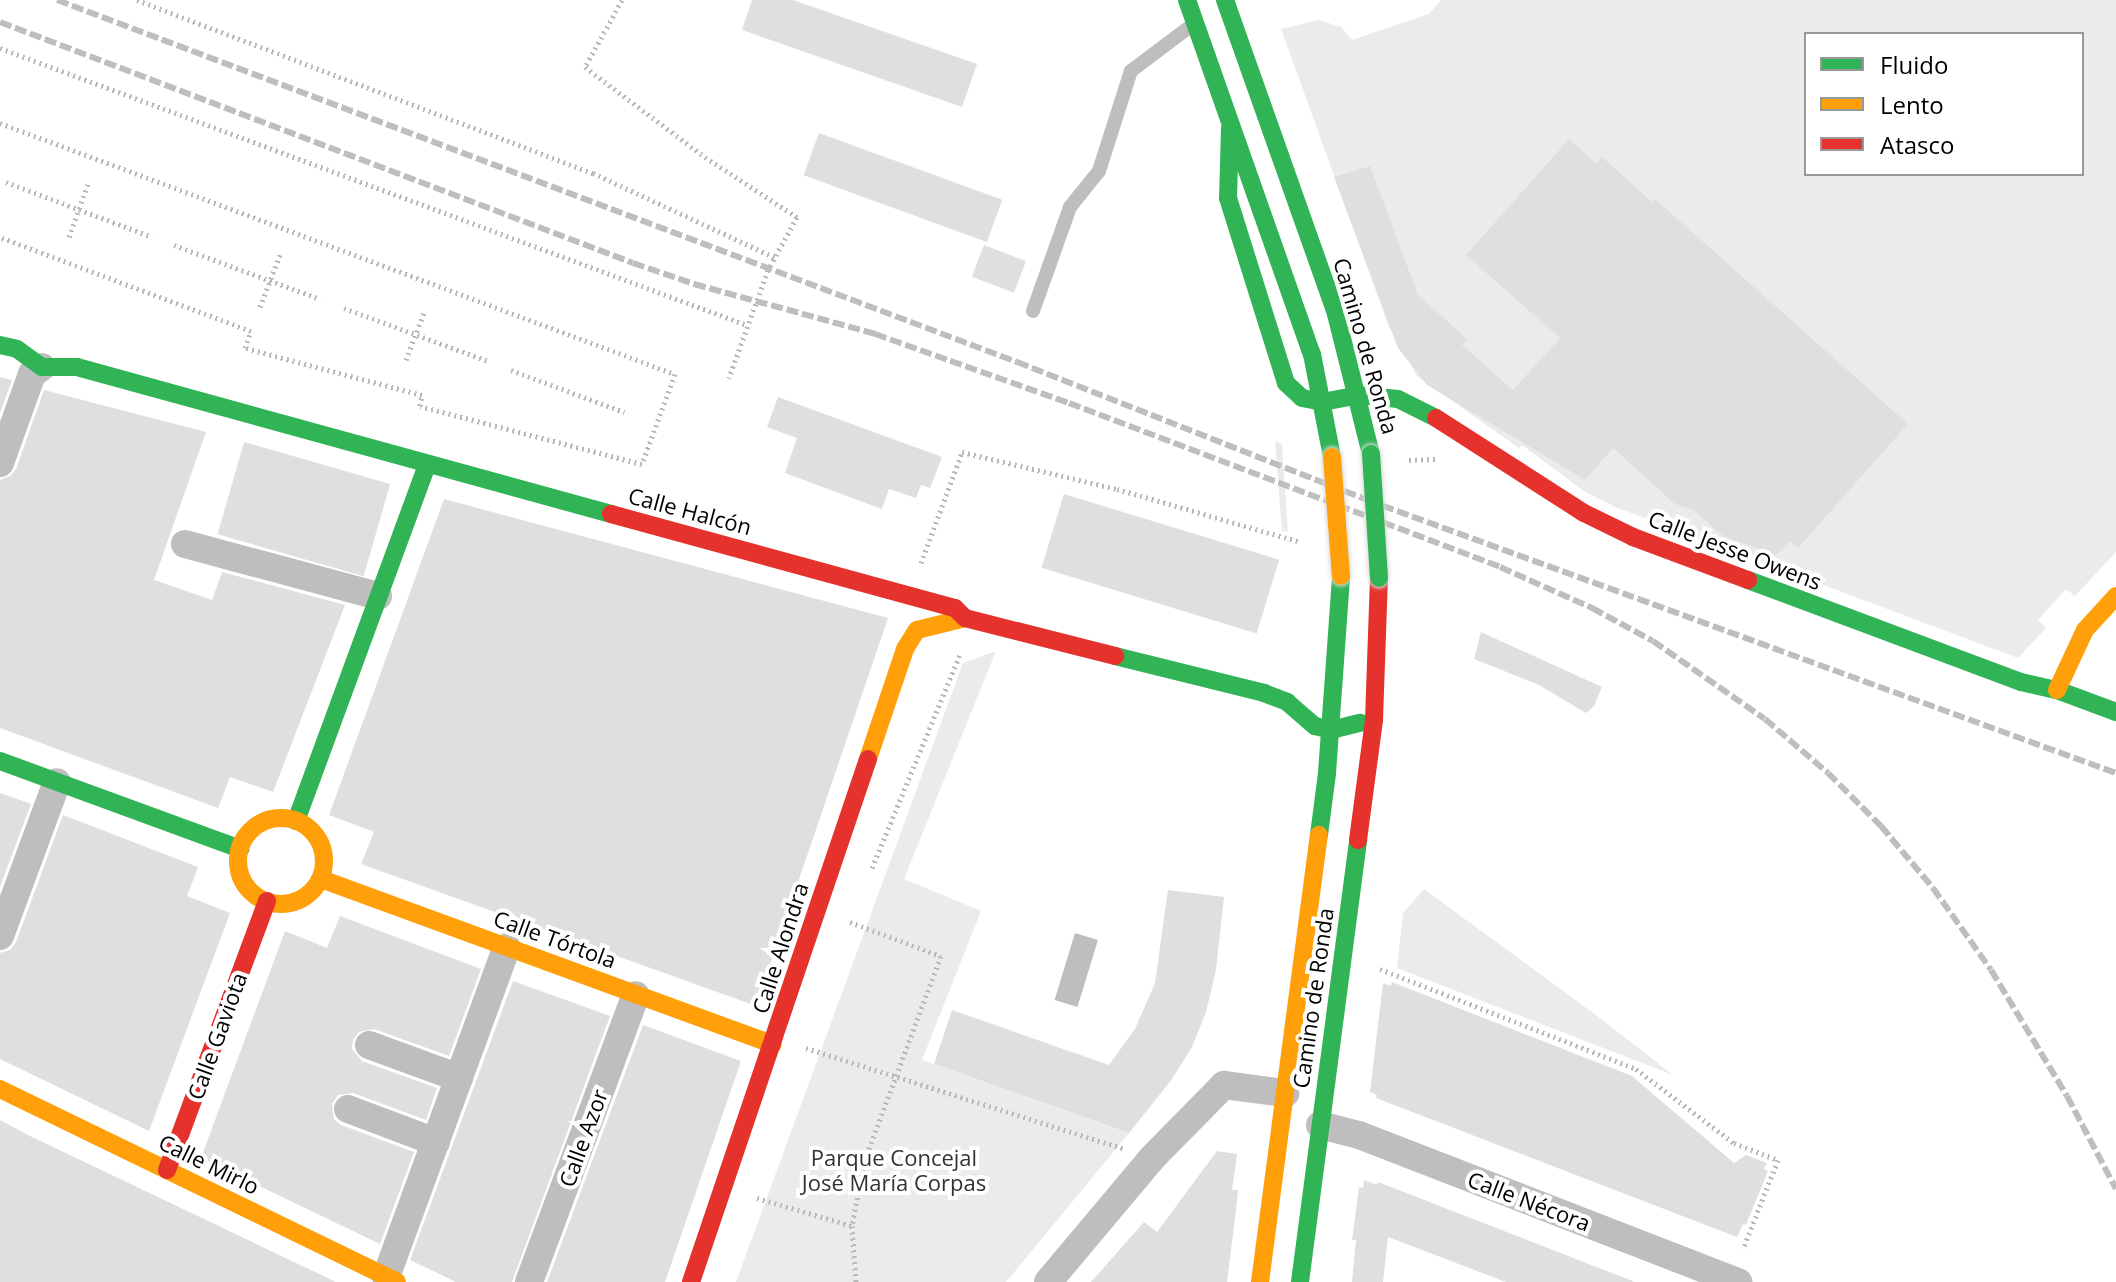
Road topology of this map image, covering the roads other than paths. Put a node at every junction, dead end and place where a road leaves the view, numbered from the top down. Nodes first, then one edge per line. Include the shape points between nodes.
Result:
1 (1187, 0) edge
2 (1216, 0) edge
3 (1225, 0) edge
4 (1195, 22) junction
5 (1230, 120) junction
6 (1033, 311) dead end
7 (9, 347) edge
8 (42, 367) junction
9 (77, 367) junction
10 (1358, 395) junction
11 (1323, 402) junction
12 (0, 463) edge
13 (427, 464) junction
14 (185, 544) dead end
15 (899, 593) junction
16 (378, 596) junction
17 (2116, 596) edge
18 (965, 618) junction
19 (917, 630) junction
20 (2057, 690) junction
21 (1335, 694) junction
22 (1287, 702) junction
23 (2116, 712) edge
24 (1374, 720) junction
25 (1331, 730) junction
26 (0, 761) edge
27 (57, 782) junction
28 (296, 821) junction
29 (240, 849) junction
30 (321, 879) junction
31 (267, 901) junction
32 (0, 936) edge
33 (507, 947) junction
34 (636, 995) junction
35 (773, 1044) junction
36 (369, 1045) dead end
37 (459, 1078) junction
38 (0, 1089) edge
39 (1285, 1093) junction
40 (348, 1109) dead end
41 (1320, 1125) junction
42 (436, 1142) junction
43 (167, 1170) junction
44 (392, 1279) edge
45 (529, 1282) edge
46 (691, 1282) edge
47 (1048, 1282) edge
48 (1260, 1282) edge
49 (1300, 1282) edge
50 (1738, 1282) edge

1 - 4 main road, Camino de Ronda
2 - 4 main road
3 - 10 main road, Camino de Ronda via 1336,314
4 - 5 main road, Camino de Ronda
4 - 6 lane via 1131,71 1099,171 1070,207
5 - 11 main road, Camino de Ronda via 1312,354
5 - 11 main road via 1228,198 1286,383 1304,399
7 - 8 main road, Calle Halcón
7 - 9 main road, Calle Halcón via 35,345 62,354
8 - 9 main road, Calle Halcón
8 - 12 street via 32,374
9 - 13 main road, Calle Halcón
10 - 11 main road, Calle Jesse Owens
10 - 20 main road, Calle Jesse Owens via 1398,399 1439,419 1584,513 1633,537 1973,665
10 - 24 main road, Camino de Ronda, bridge via 1371,454 1379,578
11 - 21 main road, Camino de Ronda, bridge via 1341,576
13 - 15 main road, Calle Halcón
13 - 16 main road
14 - 16 street
15 - 18 main road, Calle Halcón via 955,608
15 - 19 main road
16 - 28 main road
17 - 20 main road via 2085,630
18 - 19 main road
18 - 22 main road, Calle Halcón
19 - 35 main road, Calle Alondra via 905,649
20 - 23 main road, Calle Jesse Owens
21 - 22 main road via 1308,691
21 - 24 main road
21 - 25 main road, Camino de Ronda
22 - 25 main road, Calle Halcón via 1315,726
24 - 25 main road
24 - 41 main road, Camino de Ronda
25 - 39 main road, Camino de Ronda
26 - 27 main road
27 - 29 main road
27 - 32 street
28 - 29 main road via 273,818 262,823
28 - 30 main road via 321,844
29 - 31 main road via 238,862 247,886
30 - 31 main road via 304,898
30 - 33 main road, Calle Tórtola
31 - 43 main road, Calle Gaviota
33 - 34 main road, Calle Tórtola
33 - 37 street
34 - 35 main road, Calle Tórtola
34 - 45 street, Calle Azor
35 - 46 main road, Calle Alondra
36 - 37 street
37 - 42 street
38 - 43 main road, Calle Mirlo
39 - 47 street via 1224,1085 1152,1158
39 - 48 main road, Camino de Ronda
40 - 42 street
41 - 49 main road, Camino de Ronda
41 - 50 street, Calle Nécora via 1359,1135
42 - 44 street
43 - 44 main road, Calle Mirlo

